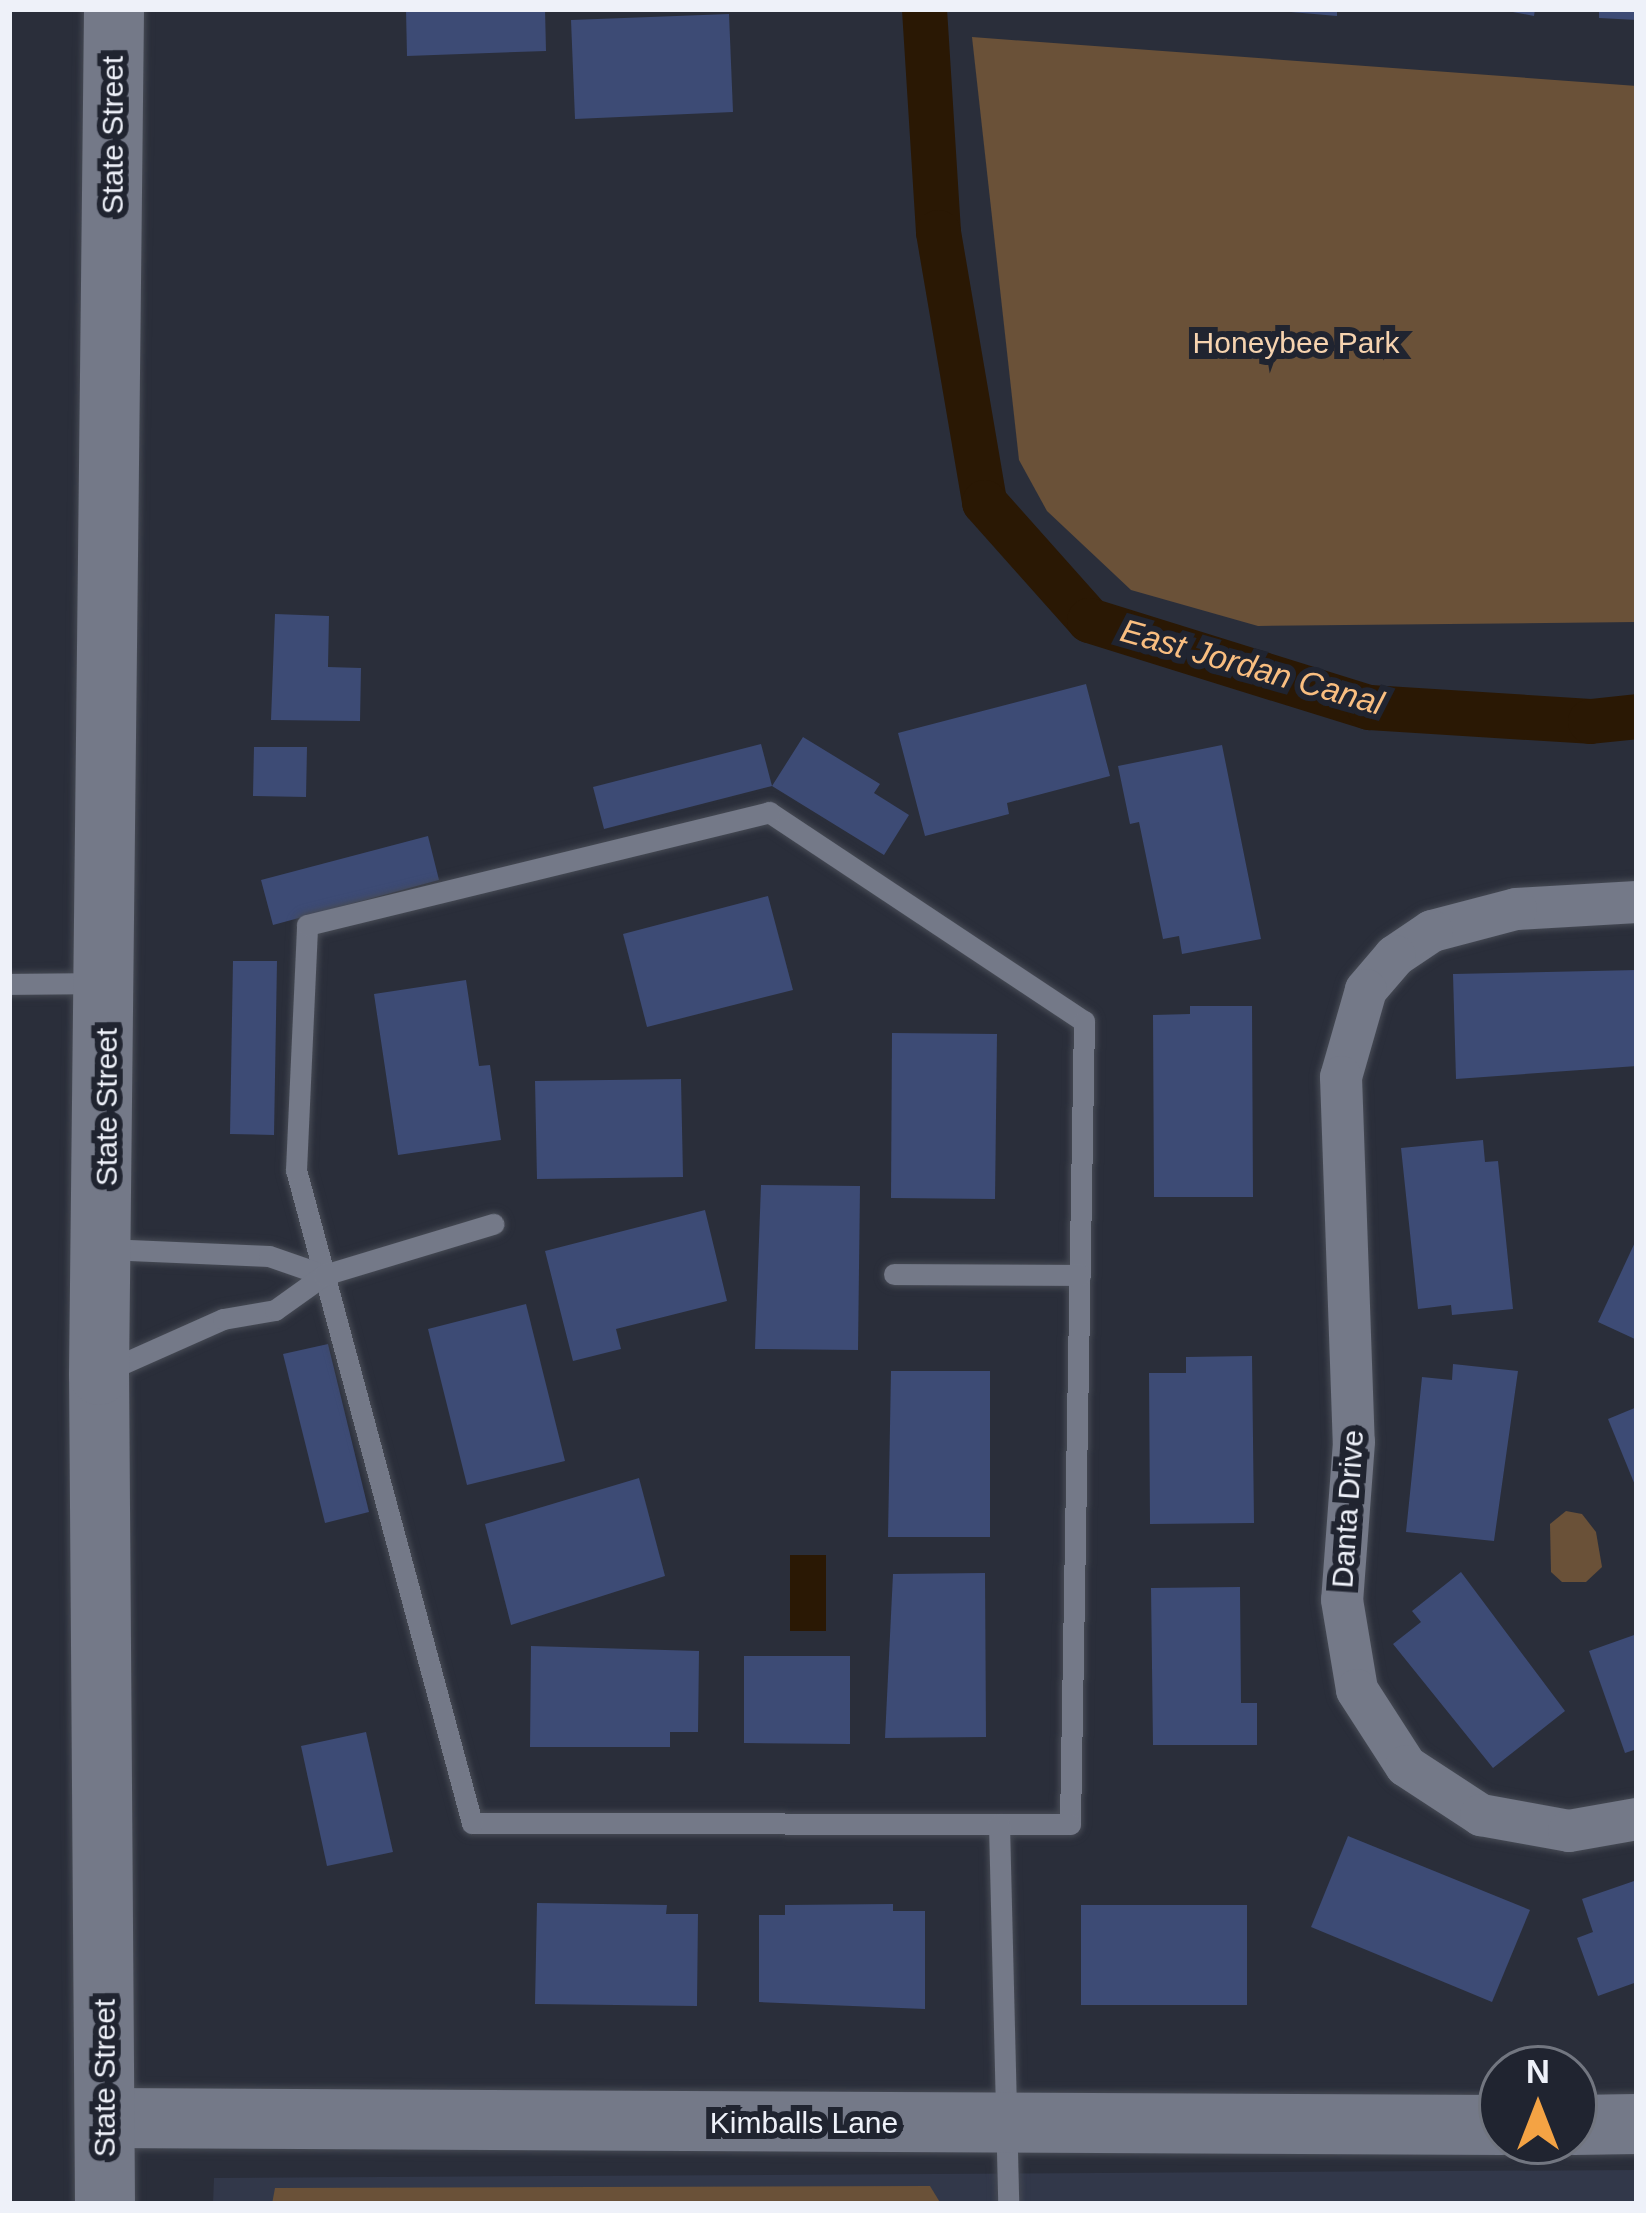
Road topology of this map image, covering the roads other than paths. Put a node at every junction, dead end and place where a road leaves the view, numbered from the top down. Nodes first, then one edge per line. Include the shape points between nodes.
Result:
1 (114, 9) edge
2 (1637, 902) edge
3 (107, 983) junction
4 (9, 984) edge
5 (493, 1224) dead end
6 (106, 1249) junction
7 (894, 1274) dead end
8 (324, 1275) junction
9 (1080, 1275) junction
10 (99, 1375) junction
11 (1637, 1819) edge
12 (999, 1824) junction
13 (105, 2118) junction
14 (1002, 2122) junction
15 (1637, 2124) edge
16 (1478, 2125) edge
17 (1598, 2125) edge
18 (105, 2204) edge
19 (1008, 2204) edge

1 - 3 main road, State Street
2 - 11 street, Danta Drive via 1516,909 1453,922 1394,956 1366,990 1341,1077 1354,1442 1342,1600 1357,1690 1406,1766 1480,1815 1569,1831
3 - 4 lane
3 - 6 main road, State Street
5 - 8 lane
6 - 8 lane via 269,1256
6 - 10 main road, State Street
7 - 9 lane
8 - 9 lane via 296,1170 308,925 769,812 1084,1021
8 - 10 lane via 275,1310 224,1319
8 - 12 lane via 472,1823
9 - 12 lane via 1070,1824
10 - 13 main road, State Street
12 - 14 lane
13 - 14 main road, Kimballs Lane
13 - 18 main road, State Street
14 - 16 main road, Kimballs Lane
14 - 19 lane
15 - 17 main road

